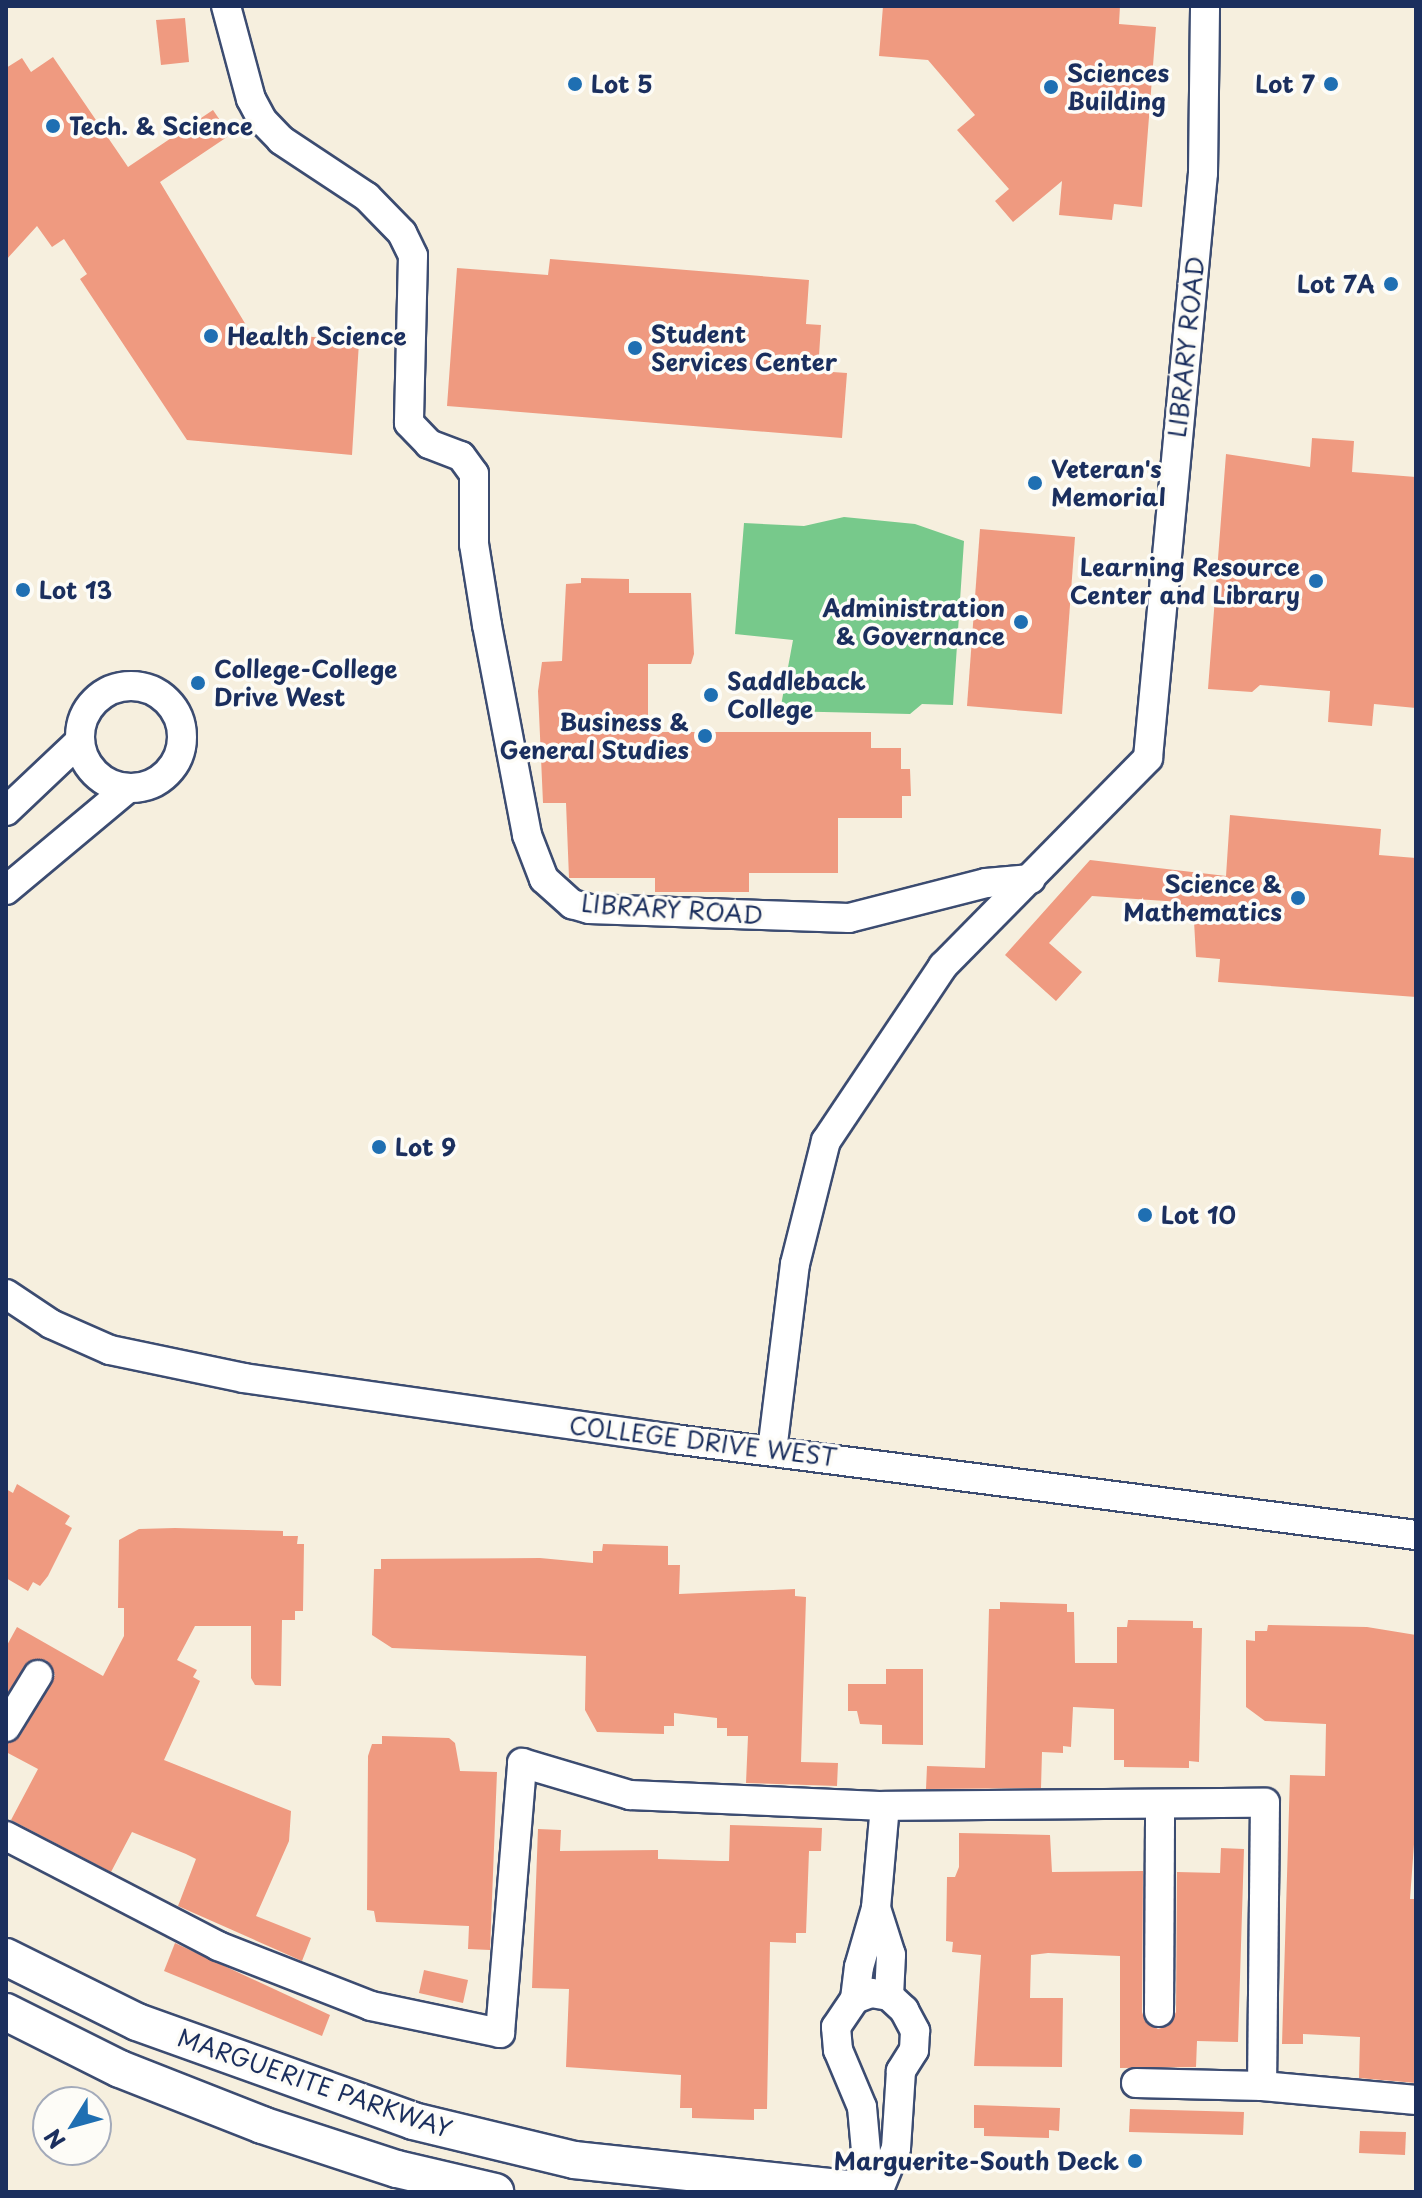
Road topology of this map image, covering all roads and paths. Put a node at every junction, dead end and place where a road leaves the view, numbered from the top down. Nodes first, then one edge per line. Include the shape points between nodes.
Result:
1 (226, 6) edge
2 (1205, 6) edge
3 (80, 741) junction
4 (127, 789) junction
5 (6, 811) edge
6 (1031, 879) junction
7 (6, 890) edge
8 (6, 1294) edge
9 (772, 1451) junction
10 (1416, 1535) edge
11 (38, 1675) dead end
12 (6, 1727) edge
13 (885, 1806) junction
14 (1160, 1808) junction
15 (6, 1836) edge
16 (876, 1908) junction
17 (6, 1957) edge
18 (889, 1996) junction
19 (855, 1999) junction
20 (6, 2012) edge
21 (1159, 2012) dead end
22 (1136, 2083) dead end
23 (1262, 2086) junction
24 (1416, 2100) edge
25 (495, 2192) edge
26 (876, 2192) edge

1 - 6 street, LIBRARY ROAD via 251,99 262,120 281,140 367,197 402,233 413,256 409,423 429,444 461,456 474,474 474,544 490,640 527,835 551,886 572,904 589,909 849,918 986,883
2 - 6 street, LIBRARY ROAD via 1203,173 1148,758
3 - 4 street via 101,778
3 - 4 street via 89,709 114,689 146,688 172,706 183,736 174,767 161,779
3 - 5 street
4 - 7 street
6 - 9 street, LIBRARY ROAD via 943,966 826,1141 795,1264
8 - 9 street, COLLEGE DRIVE WEST via 51,1324 144,1358 244,1378
9 - 10 street, COLLEGE DRIVE WEST
11 - 12 street
13 - 14 street
13 - 15 street via 630,1795 522,1763 500,2033 371,2006 232,1951
13 - 16 street
14 - 21 street
14 - 23 street via 1265,1803
16 - 18 street via 891,1955
16 - 19 street
17 - 26 main road, MARGUERITE PARKWAY via 137,2022 413,2121 574,2160
18 - 19 street via 871,1993
18 - 19 street via 915,2031 914,2050 901,2071 896,2148 878,2192 867,2162 862,2107 838,2050 836,2027
20 - 25 main road, MARGUERITE PARKWAY via 120,2069 262,2125 397,2169
22 - 23 street
23 - 24 street

